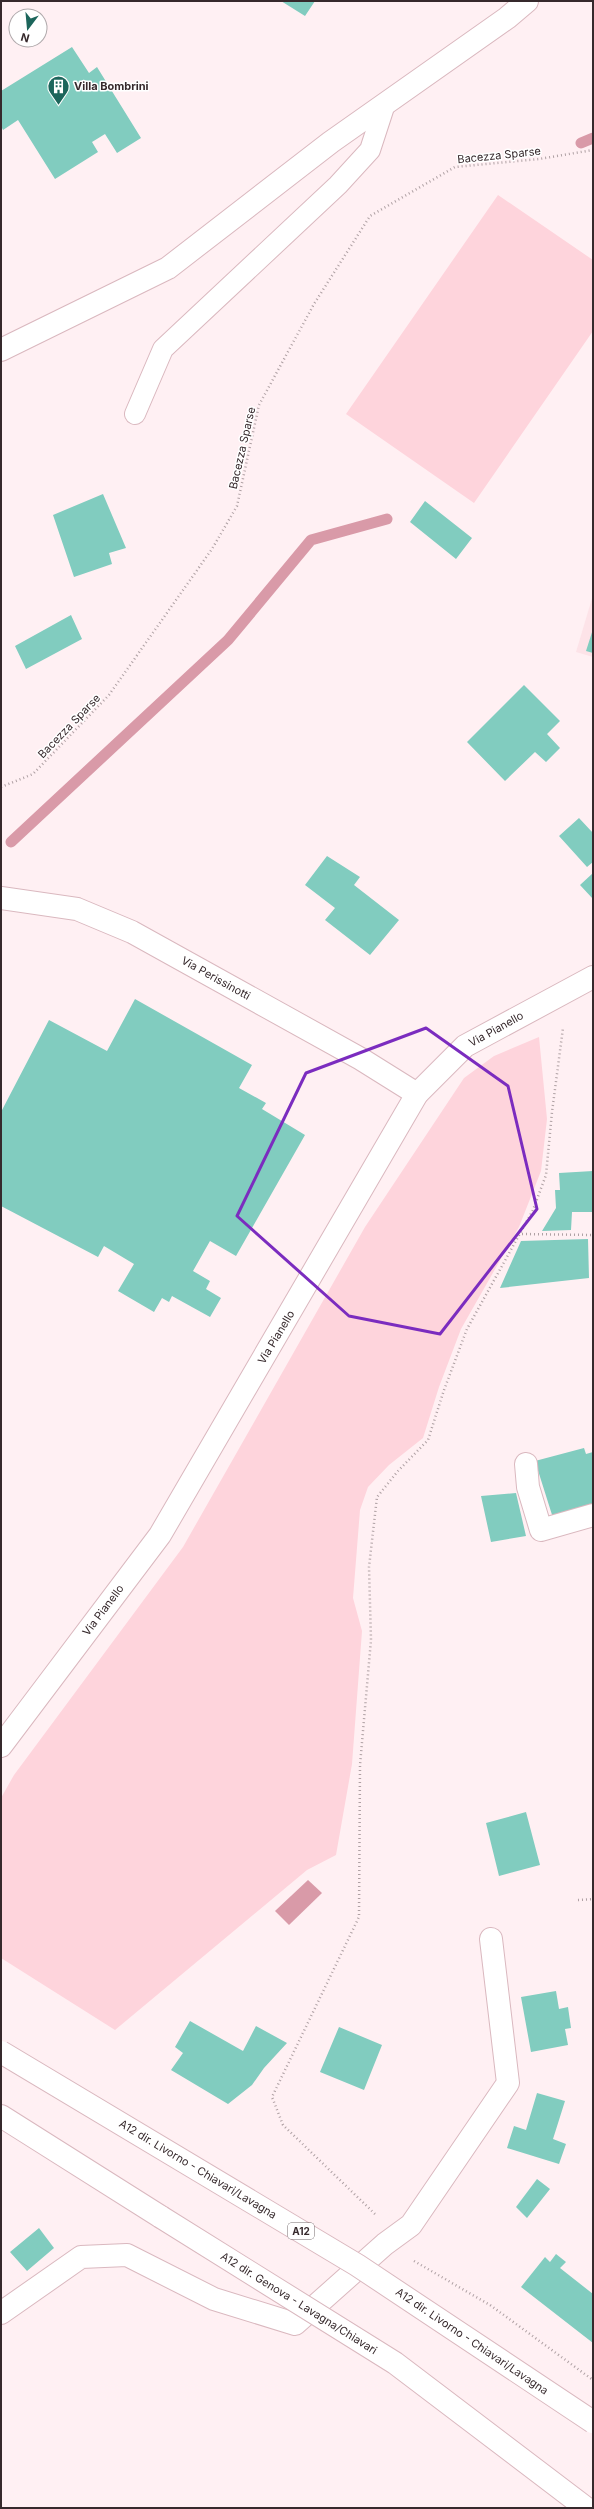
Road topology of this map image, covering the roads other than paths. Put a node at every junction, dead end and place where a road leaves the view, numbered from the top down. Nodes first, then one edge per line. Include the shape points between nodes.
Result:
1 (527, 1) edge
2 (385, 104) junction
3 (1, 350) edge
4 (135, 414) dead end
5 (1, 898) edge
6 (593, 977) edge
7 (417, 1094) junction
8 (526, 1464) dead end
9 (593, 1515) edge
10 (1, 1746) edge
11 (491, 1939) dead end
12 (1, 2052) edge
13 (1, 2116) edge
14 (1, 2313) edge
15 (593, 2422) edge
16 (586, 2508) edge

1 - 2 main road via 507,18
2 - 3 main road via 331,142 168,268
2 - 4 lane via 370,150 338,186 163,349
5 - 7 main road, Via Perissinotti via 78,909 132,932 354,1055
6 - 7 main road, Via Pianello via 465,1046
7 - 10 main road, Via Pianello via 160,1535
8 - 9 main road via 528,1488 541,1530
11 - 14 main road via 508,2083 411,2225 385,2244 295,2324 214,2299 127,2256 81,2258
12 - 15 main road, A12 dir. Livorno - Chiavari/Lavagna / A12, bridge via 357,2265
13 - 16 main road, A12 dir. Genova - Lavagna/Chiavari, bridge via 395,2364 570,2493

